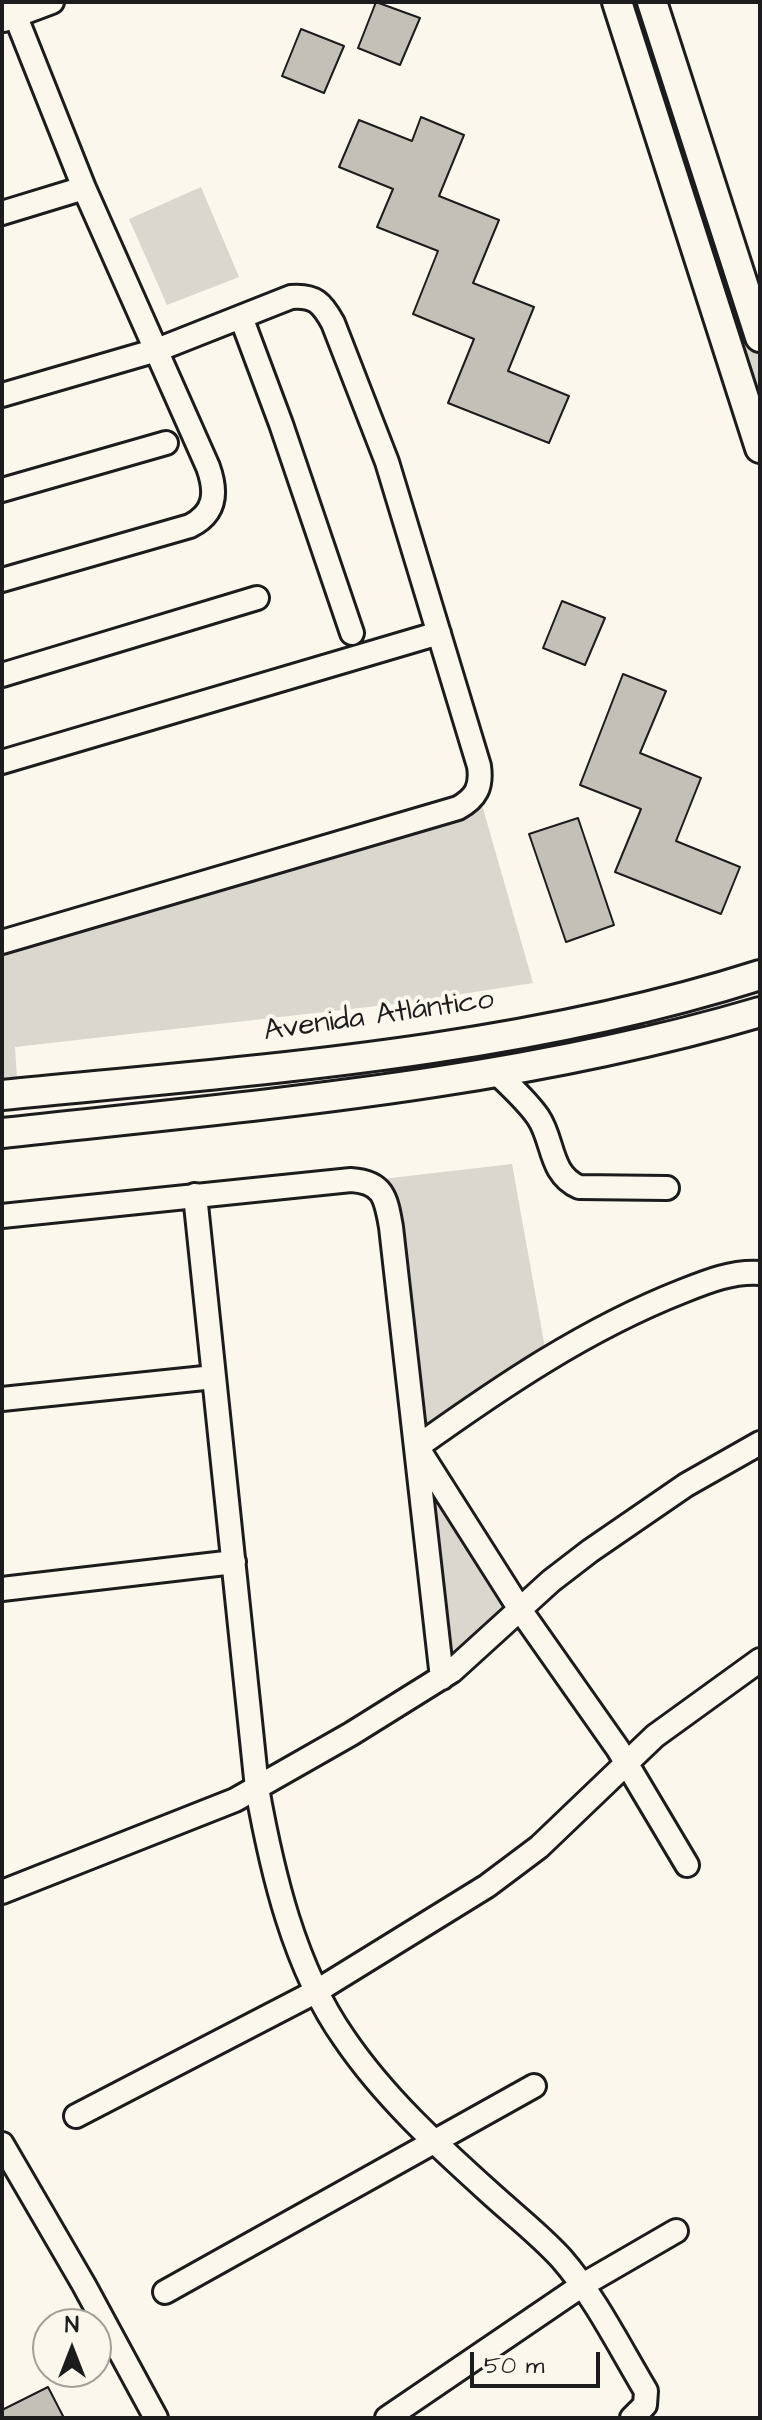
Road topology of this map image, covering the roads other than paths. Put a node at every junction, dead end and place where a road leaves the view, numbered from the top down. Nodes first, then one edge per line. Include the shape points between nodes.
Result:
1 (52, 2) edge
2 (617, 2) edge
3 (652, 2) edge
4 (10, 13) edge
5 (84, 188) junction
6 (2, 213) edge
7 (241, 317) junction
8 (760, 337) edge
9 (157, 350) junction
10 (2, 395) edge
11 (166, 443) dead end
12 (760, 448) edge
13 (2, 490) edge
14 (2, 580) edge
15 (257, 598) dead end
16 (352, 633) dead end
17 (439, 633) junction
18 (2, 675) edge
19 (2, 762) edge
20 (2, 942) edge
21 (760, 975) edge
22 (760, 1012) edge
23 (498, 1074) junction
24 (2, 1095) edge
25 (2, 1133) edge
26 (667, 1188) dead end
27 (195, 1195) junction
28 (2, 1216) edge
29 (760, 1273) edge
30 (214, 1377) junction
31 (2, 1399) edge
32 (760, 1443) edge
33 (417, 1447) junction
34 (234, 1562) junction
35 (2, 1589) edge
36 (521, 1611) junction
37 (760, 1660) edge
38 (442, 1678) junction
39 (626, 1762) junction
40 (257, 1788) junction
41 (687, 1865) dead end
42 (2, 1892) edge
43 (317, 1991) junction
44 (534, 2086) dead end
45 (76, 2116) dead end
46 (433, 2141) junction
47 (2, 2144) edge
48 (676, 2231) dead end
49 (581, 2286) junction
50 (165, 2292) dead end
51 (156, 2418) edge
52 (387, 2418) edge
53 (632, 2418) edge

1 - 4 street
2 - 12 main road
3 - 8 main road
4 - 5 street
5 - 6 street
5 - 9 street
7 - 9 street
7 - 16 street
7 - 17 street via 291,297 316,298 324,306 387,462
9 - 10 street
9 - 14 street via 213,480 215,496 208,513 190,526
11 - 13 street
15 - 18 street
17 - 19 street
17 - 20 street via 479,766 478,791 470,802
21 - 24 main road, Avenida Atlántico via 585,1020 408,1051
22 - 23 main road via 643,1044
23 - 25 main road
23 - 26 street via 538,1117 567,1182 579,1187
27 - 28 street
27 - 30 street
27 - 33 street via 351,1180 375,1185 391,1227
29 - 33 street via 728,1275 618,1319 531,1368
30 - 31 street
30 - 34 street
32 - 36 street via 642,1514 551,1581
33 - 36 street
33 - 38 street
34 - 35 street
34 - 40 street
36 - 38 street
36 - 39 street
37 - 39 street
38 - 40 street
39 - 41 street
39 - 43 street via 569,1819 487,1886
40 - 42 street
40 - 43 street via 275,1870
43 - 45 street
43 - 46 street via 373,2077
44 - 46 street
46 - 49 street via 545,2243
46 - 50 street
47 - 51 street
48 - 49 street
49 - 52 street
49 - 53 street via 646,2391 645,2405

